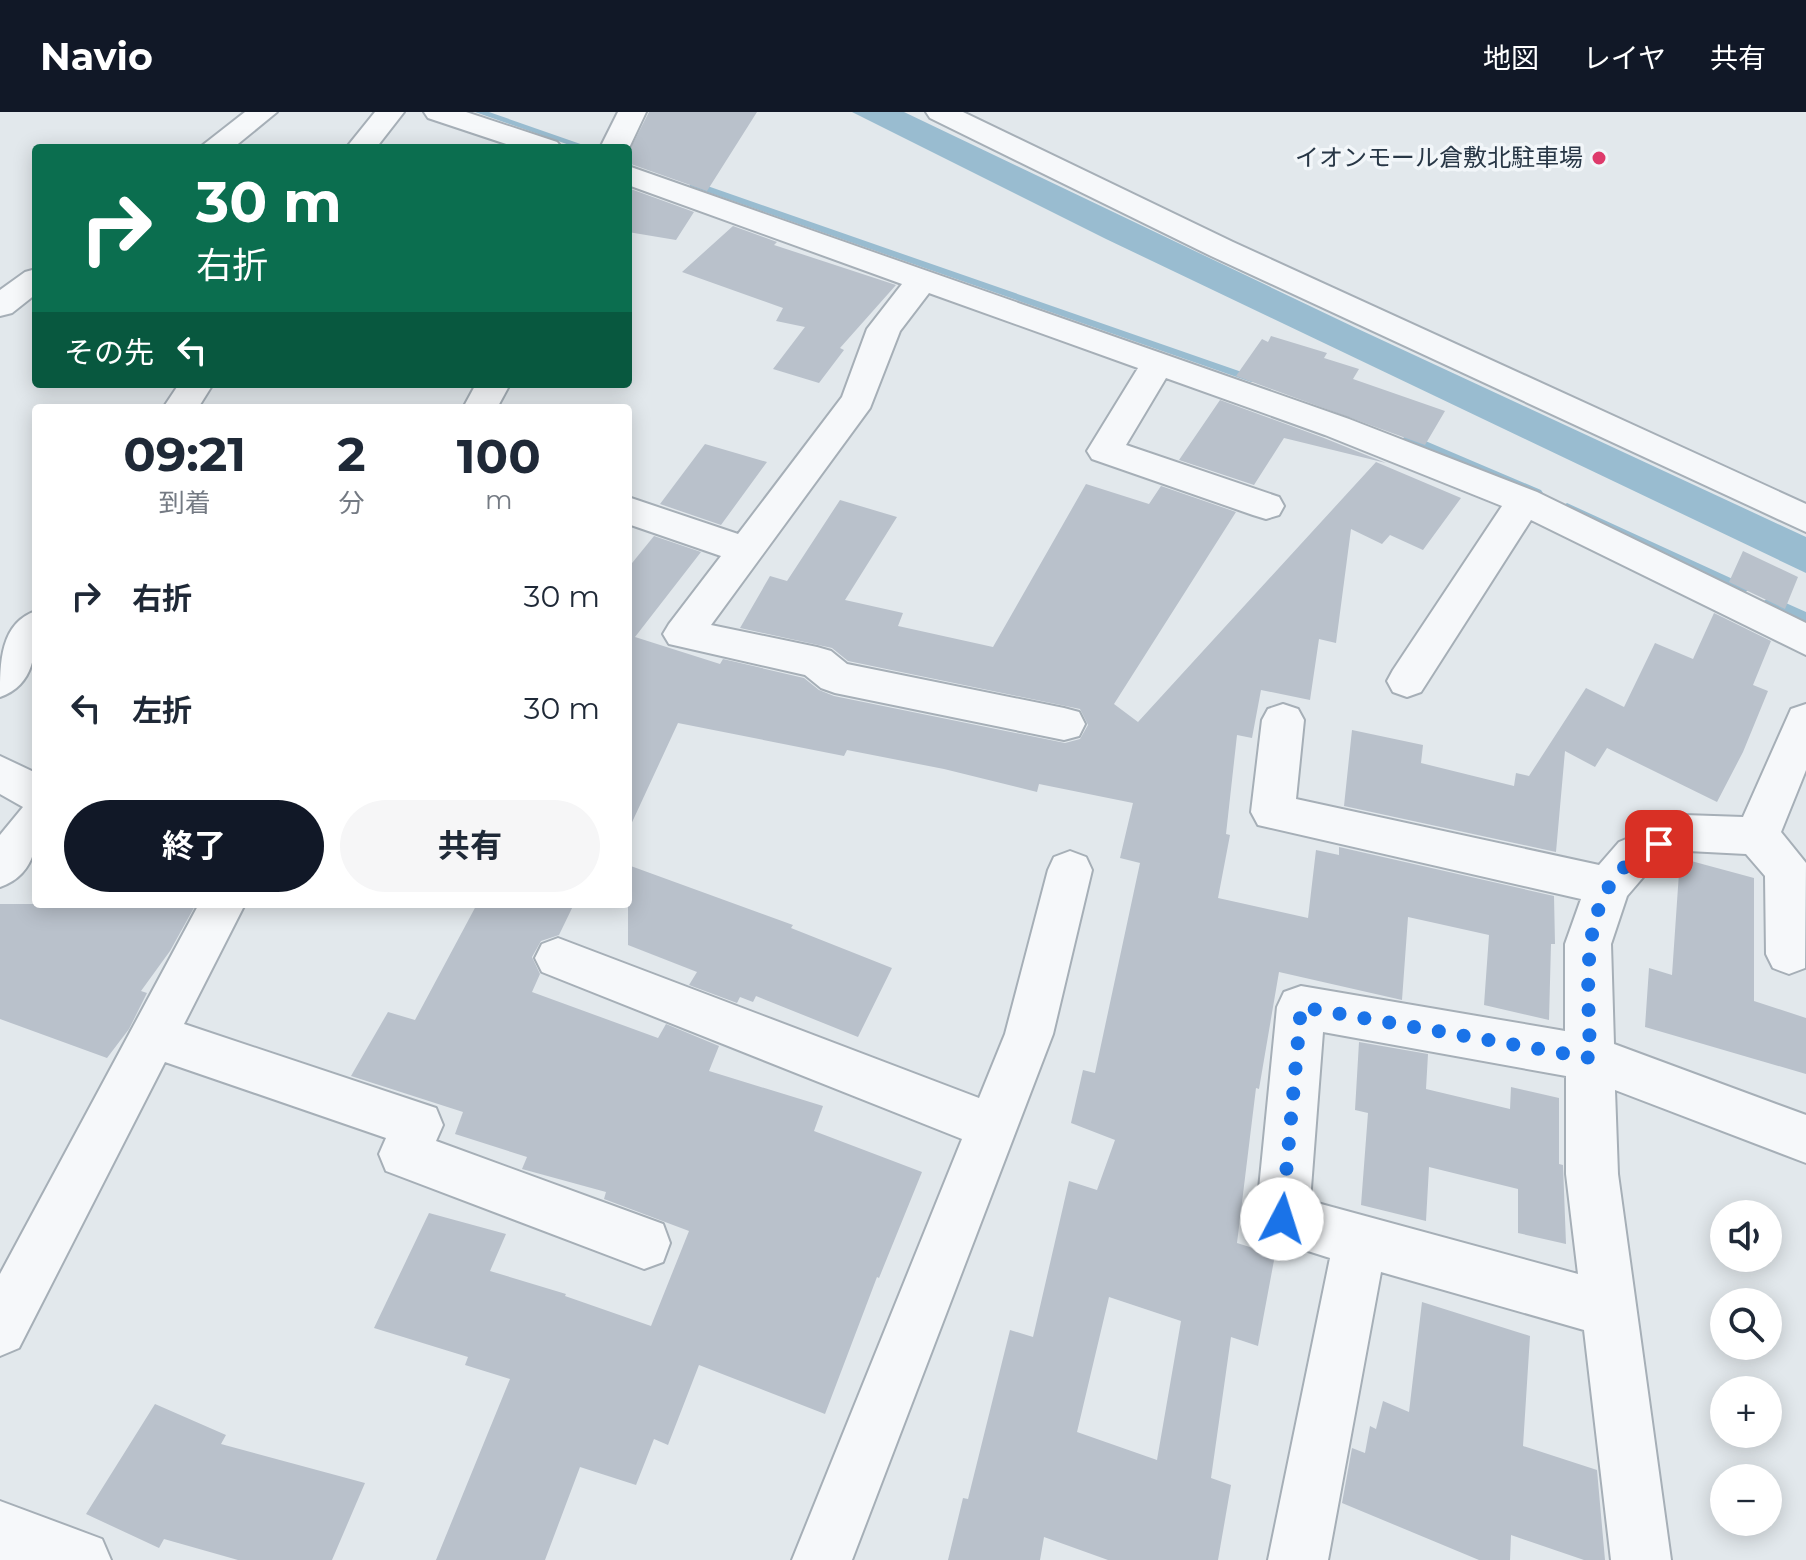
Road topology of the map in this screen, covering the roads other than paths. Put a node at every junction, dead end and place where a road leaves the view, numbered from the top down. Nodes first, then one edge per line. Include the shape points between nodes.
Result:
1 (263, 112) edge
2 (390, 112) edge
3 (438, 112) edge
4 (632, 112) edge
5 (940, 112) edge
6 (219, 144) edge
7 (364, 144) edge
8 (535, 144) edge
9 (617, 144) edge
10 (632, 176) edge
11 (922, 280) junction
12 (32, 282) edge
13 (0, 306) edge
14 (1158, 364) junction
15 (1524, 501) junction
16 (1266, 506) dead end
17 (632, 511) edge
18 (1806, 519) edge
19 (745, 550) junction
20 (32, 632) edge
21 (1806, 640) edge
22 (0, 681) edge
23 (1407, 681) dead end
24 (1283, 720) dead end
25 (1806, 720) edge
26 (1064, 724) dead end
27 (0, 773) edge
28 (32, 792) edge
29 (32, 826) edge
30 (1757, 836) junction
31 (0, 868) edge
32 (1070, 870) dead end
33 (1608, 886) junction
34 (220, 908) edge
35 (1789, 954) dead end
36 (558, 958) dead end
37 (153, 1036) junction
38 (1590, 1058) junction
39 (992, 1127) junction
40 (1806, 1139) edge
41 (1360, 1241) junction
42 (644, 1243) dead end
43 (1607, 1309) junction
44 (0, 1329) edge
45 (0, 1531) edge
46 (81, 1560) edge
47 (822, 1560) edge
48 (1298, 1560) edge
49 (1641, 1560) edge

1 - 6 street
2 - 7 street
3 - 8 street
4 - 9 street
5 - 18 street via 1222,249
10 - 11 street
11 - 14 street
11 - 19 street via 884,329 858,400
12 - 13 street
14 - 15 street
14 - 16 street via 1105,451
15 - 21 street
15 - 23 street
17 - 19 street
19 - 26 street via 683,634 817,662 835,677
20 - 22 street
24 - 33 street via 1273,812
25 - 30 street
27 - 28 street
29 - 31 street
30 - 33 street via 1684,833 1635,855
30 - 35 street via 1787,870
32 - 39 street via 1029,1034
33 - 38 street via 1588,944
34 - 37 street
36 - 39 street
37 - 42 street via 418,1125 404,1154
37 - 44 street
38 - 40 street
38 - 41 street via 1301,1007 1282,1219
38 - 43 street via 1592,1174
39 - 47 street
41 - 43 street
41 - 48 street
43 - 49 street
45 - 46 street

